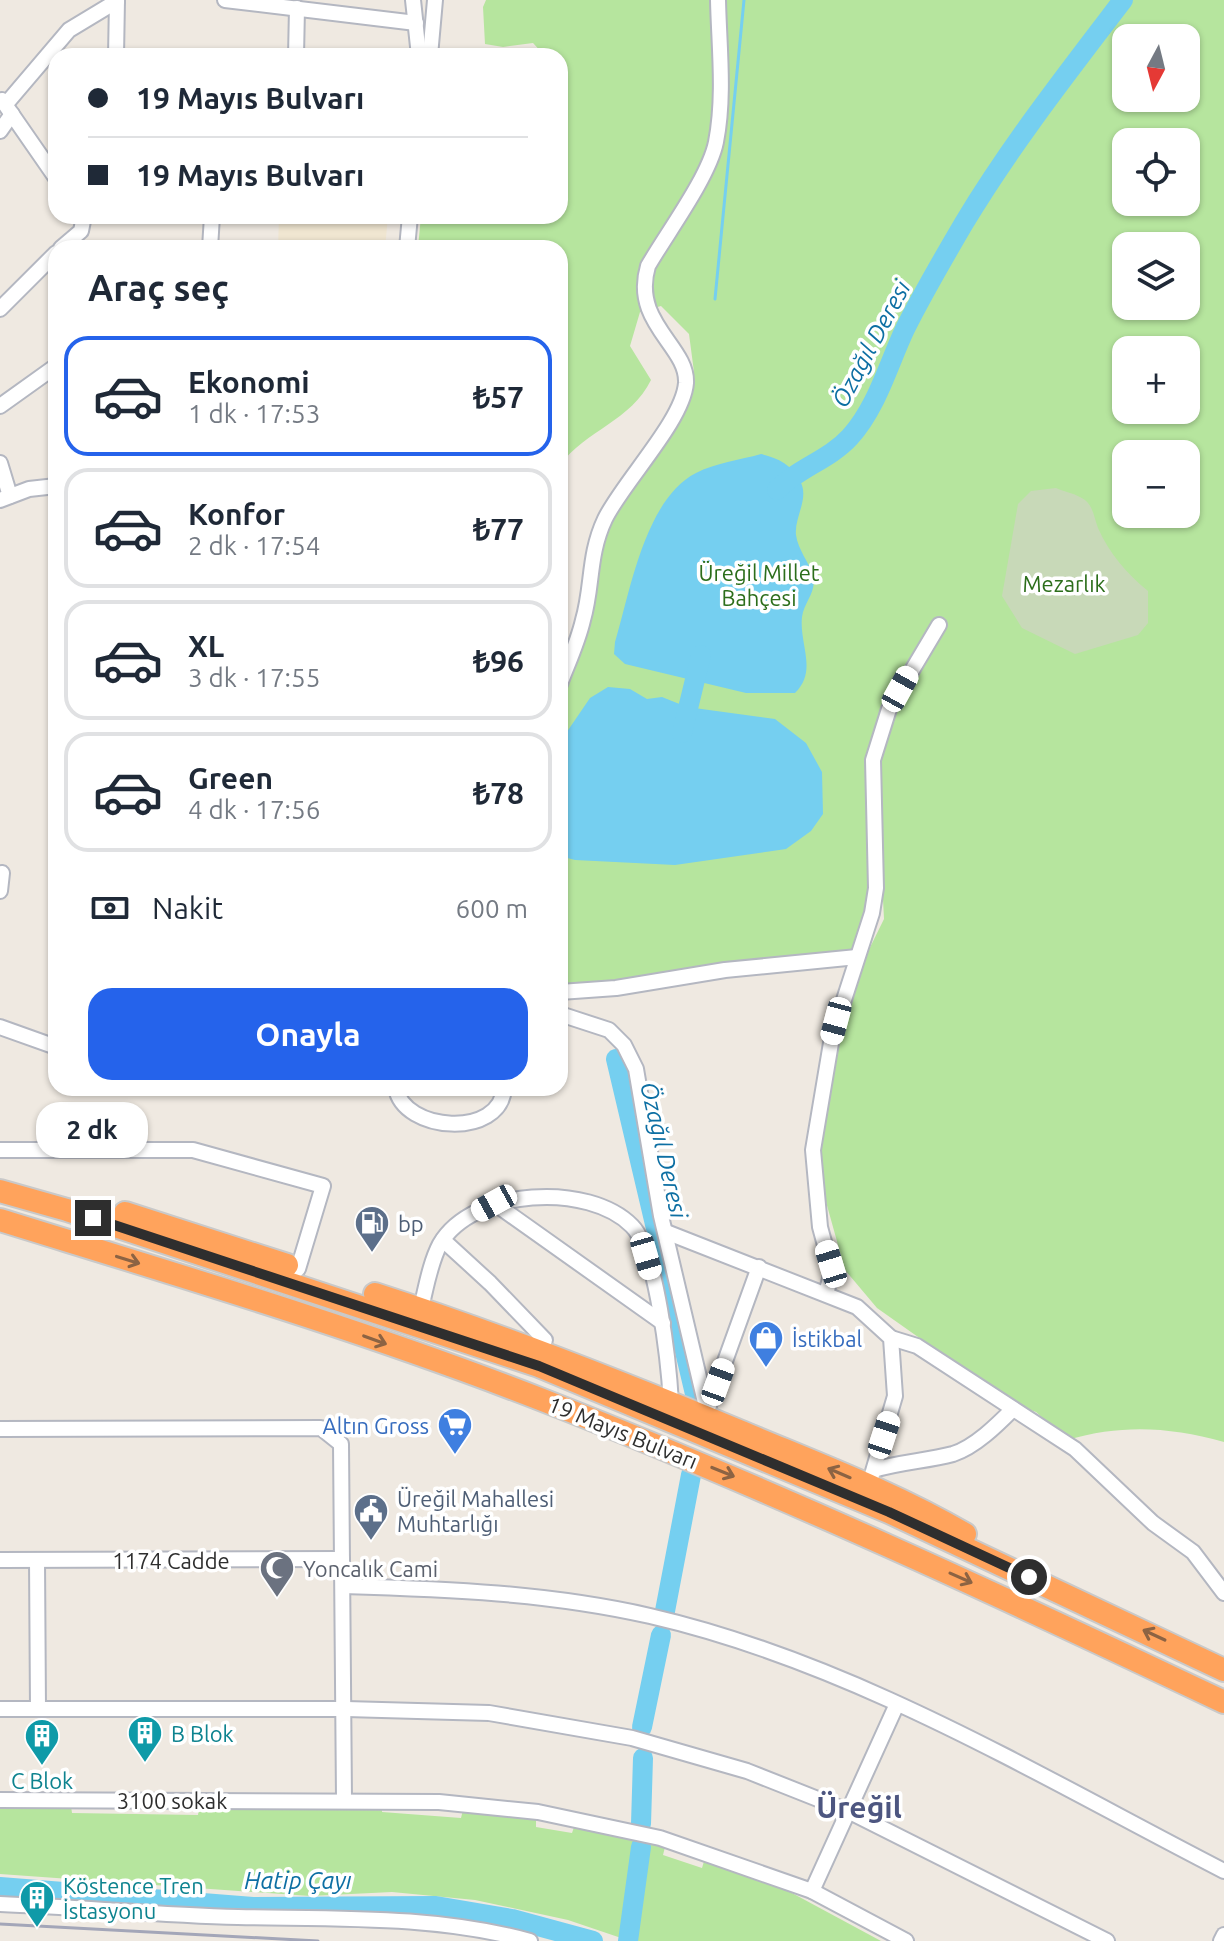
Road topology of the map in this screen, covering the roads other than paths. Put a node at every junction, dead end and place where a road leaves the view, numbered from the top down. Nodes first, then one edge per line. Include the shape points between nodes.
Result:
1 (117, 0) edge
2 (225, 0) edge
3 (413, 0) edge
4 (435, 0) edge
5 (718, 0) edge
6 (297, 8) junction
7 (416, 23) junction
8 (54, 48) edge
9 (116, 48) edge
10 (296, 48) edge
11 (418, 48) edge
12 (431, 48) edge
13 (48, 55) edge
14 (6, 105) edge
15 (0, 131) edge
16 (48, 166) edge
17 (81, 224) edge
18 (68, 240) edge
19 (48, 261) edge
20 (0, 309) edge
21 (48, 372) edge
22 (0, 406) edge
23 (0, 463) edge
24 (48, 487) edge
25 (5, 498) edge
26 (939, 625) dead end
27 (568, 662) edge
28 (2, 873) dead end
29 (0, 891) edge
30 (857, 957) junction
31 (568, 991) edge
32 (568, 1017) edge
33 (0, 1027) edge
34 (48, 1044) edge
35 (396, 1096) edge
36 (501, 1096) edge
37 (0, 1150) edge
38 (0, 1177) edge
39 (0, 1191) edge
40 (494, 1203) junction
41 (0, 1220) edge
42 (666, 1232) junction
43 (443, 1240) junction
44 (195, 1251) junction
45 (759, 1267) junction
46 (304, 1271) junction
47 (826, 1294) junction
48 (421, 1308) junction
49 (663, 1323) junction
50 (891, 1338) junction
51 (545, 1340) dead end
52 (671, 1403) junction
53 (1013, 1409) junction
54 (706, 1414) junction
55 (0, 1429) edge
56 (759, 1440) junction
57 (731, 1446) junction
58 (871, 1478) junction
59 (342, 1559) junction
60 (0, 1560) edge
61 (37, 1560) junction
62 (1029, 1577) junction
63 (343, 1586) junction
64 (1224, 1593) edge
65 (1224, 1670) edge
66 (1224, 1702) edge
67 (897, 1704) junction
68 (0, 1709) edge
69 (38, 1709) junction
70 (346, 1709) junction
71 (0, 1800) edge
72 (344, 1800) junction
73 (848, 1811) junction
74 (1224, 1871) edge
75 (812, 1891) junction
76 (0, 1904) edge
77 (1224, 1935) edge
78 (530, 1941) edge
79 (906, 1941) edge
80 (1107, 1941) edge
81 (1221, 1941) edge

1 - 8 street via 69,30
1 - 9 street
2 - 6 street
3 - 7 street
4 - 12 street
5 - 27 street via 716,143 643,282 652,318 681,364 686,382 677,410 605,520 588,576 584,619
6 - 7 street
6 - 10 street
7 - 11 street
13 - 14 street
14 - 15 street
14 - 16 street
17 - 18 street
19 - 20 street
21 - 22 street
23 - 25 street
24 - 25 street
26 - 30 street via 876,740 876,888
28 - 29 street
30 - 31 street
30 - 47 street via 832,1037 813,1150 820,1227 832,1271
32 - 42 street via 609,1030 636,1069
33 - 34 street
35 - 36 street via 405,1109 425,1119 466,1123 485,1118
37 - 46 street via 193,1150 323,1186
38 - 46 highway
39 - 44 highway, 19 Mayıs Bulvarı
40 - 43 street via 463,1220
40 - 49 street
40 - 49 street via 563,1197 620,1217 634,1227
41 -> 66 highway, 19 Mayıs Bulvarı via 286,1308 537,1398 759,1488
42 - 45 street
42 - 54 street
43 - 48 street
43 - 51 street
44 - 46 highway
44 - 57 highway, 19 Mayıs Bulvarı via 539,1366
45 - 47 street
45 - 54 street
46 - 48 highway
47 - 50 street via 857,1307
48 - 52 highway
49 - 52 street
50 - 53 street via 917,1346
50 - 58 street via 895,1396
52 - 54 highway
53 - 58 street via 956,1453
53 - 64 street via 1075,1449 1153,1523 1193,1552
54 - 56 highway
55 - 59 street via 321,1428 341,1444
56 - 57 highway
58 -> 56 highway
57 - 62 highway, 19 Mayıs Bulvarı
58 - 62 highway
59 - 61 street, 1174 Cadde
59 - 63 street
60 - 61 street, 1174 Cadde
61 - 69 street
65 -> 62 highway, 19 Mayıs Bulvarı
63 - 67 street via 556,1598 650,1616 799,1662
63 - 70 street
67 - 73 street
67 - 74 street
68 - 69 street
69 - 70 street
70 - 72 street
70 - 73 street via 489,1713 632,1738 747,1771
71 - 72 street, 3100 sokak
72 - 75 street, 3100 sokak via 538,1812 660,1838
73 - 75 street
73 - 80 street
75 - 79 street, 3100 sokak
76 - 78 street via 194,1916 389,1919
77 - 81 street

